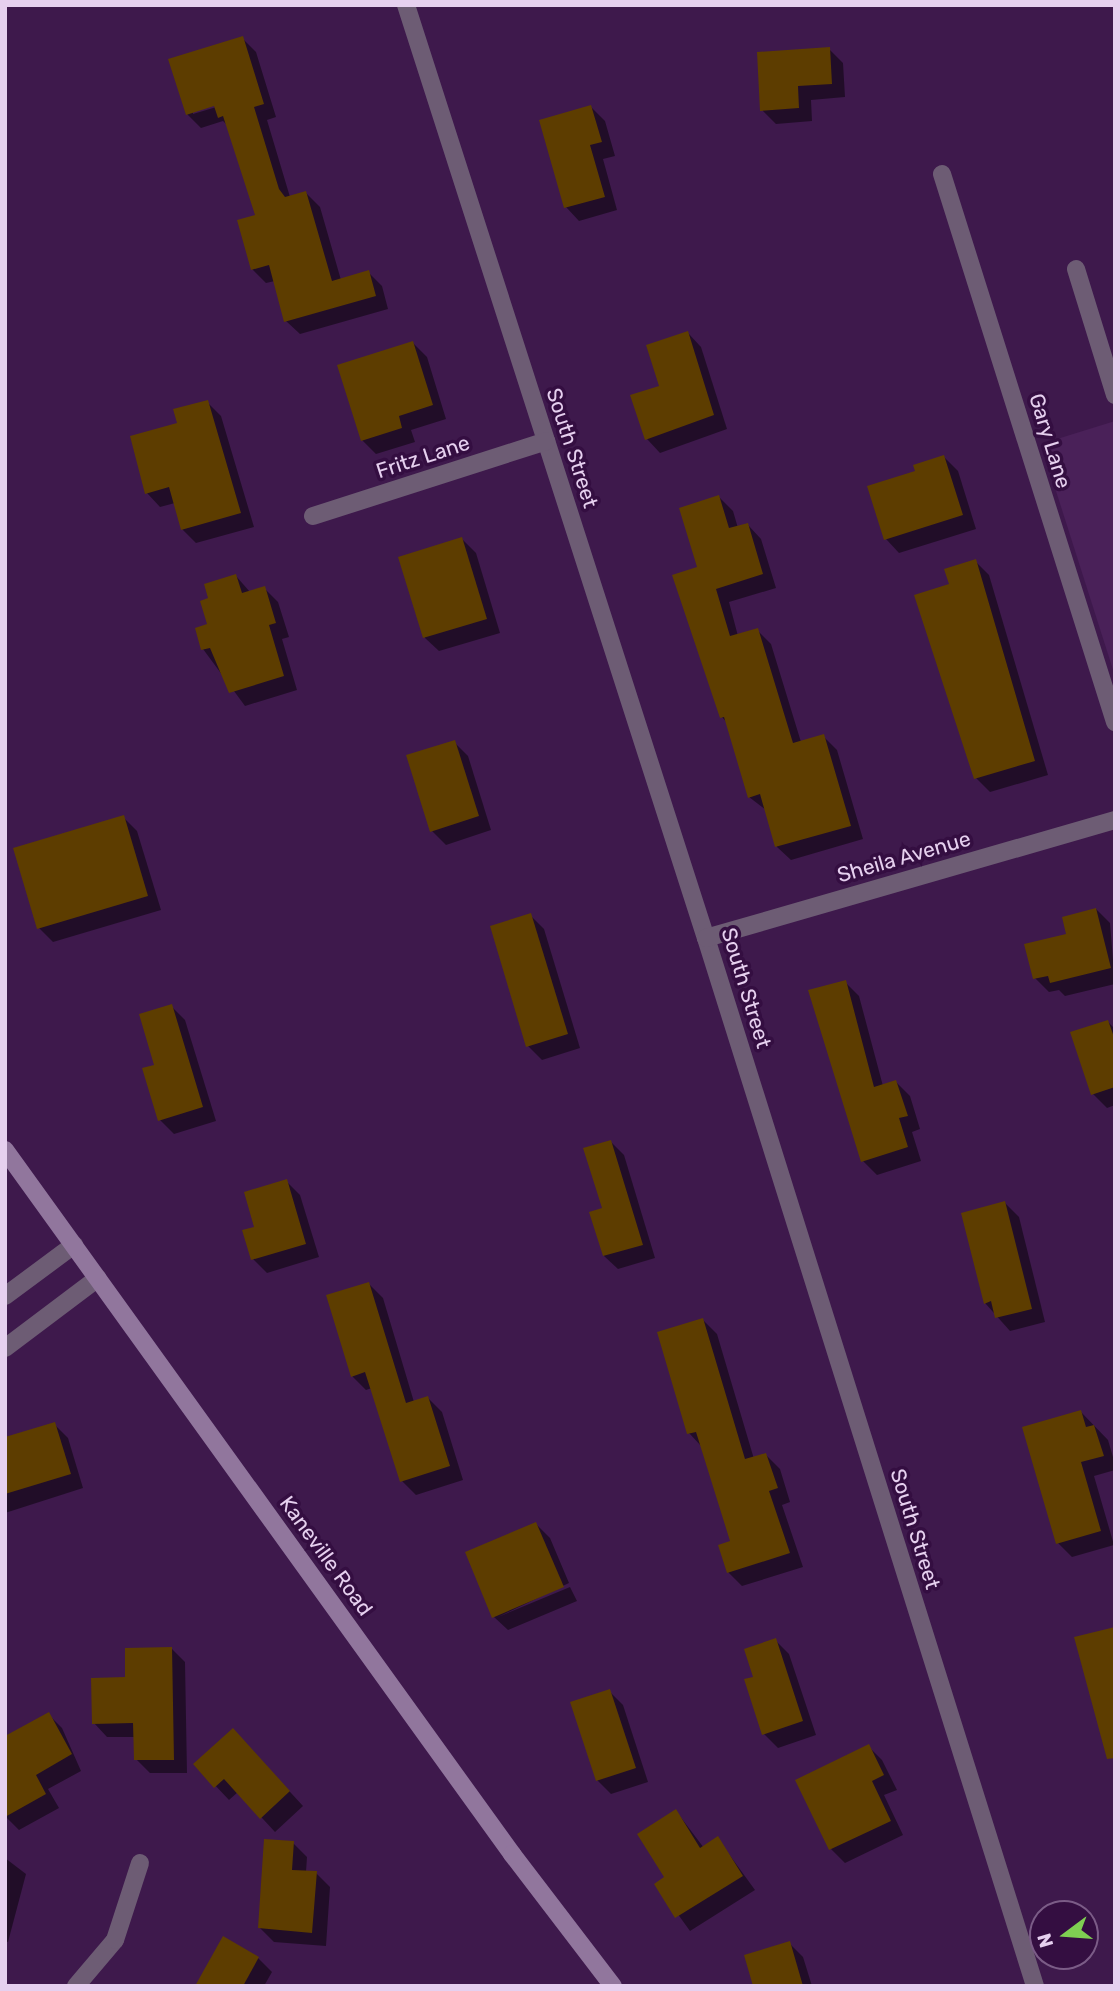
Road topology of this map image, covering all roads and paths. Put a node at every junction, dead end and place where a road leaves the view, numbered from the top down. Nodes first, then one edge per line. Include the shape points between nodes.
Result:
1 (406, 5) edge
2 (942, 174) dead end
3 (1076, 269) dead end
4 (1115, 394) edge
5 (546, 441) junction
6 (313, 516) dead end
7 (1115, 722) edge
8 (1115, 820) edge
9 (706, 938) junction
10 (5, 1150) edge
11 (74, 1245) junction
12 (98, 1278) junction
13 (5, 1296) edge
14 (5, 1348) edge
15 (140, 1863) dead end
16 (76, 1986) edge
17 (613, 1986) edge
18 (1035, 1986) edge

1 - 5 street, South Street
2 - 7 street, Gary Lane
3 - 4 street
5 - 6 street, Fritz Lane
5 - 9 street, South Street
8 - 9 street, Sheila Avenue
9 - 18 street, South Street
10 - 11 main road, Kaneville Road
11 - 12 main road, Kaneville Road
11 - 13 street
12 - 14 street
12 - 17 main road, Kaneville Road via 512,1854
15 - 16 street via 115,1940

